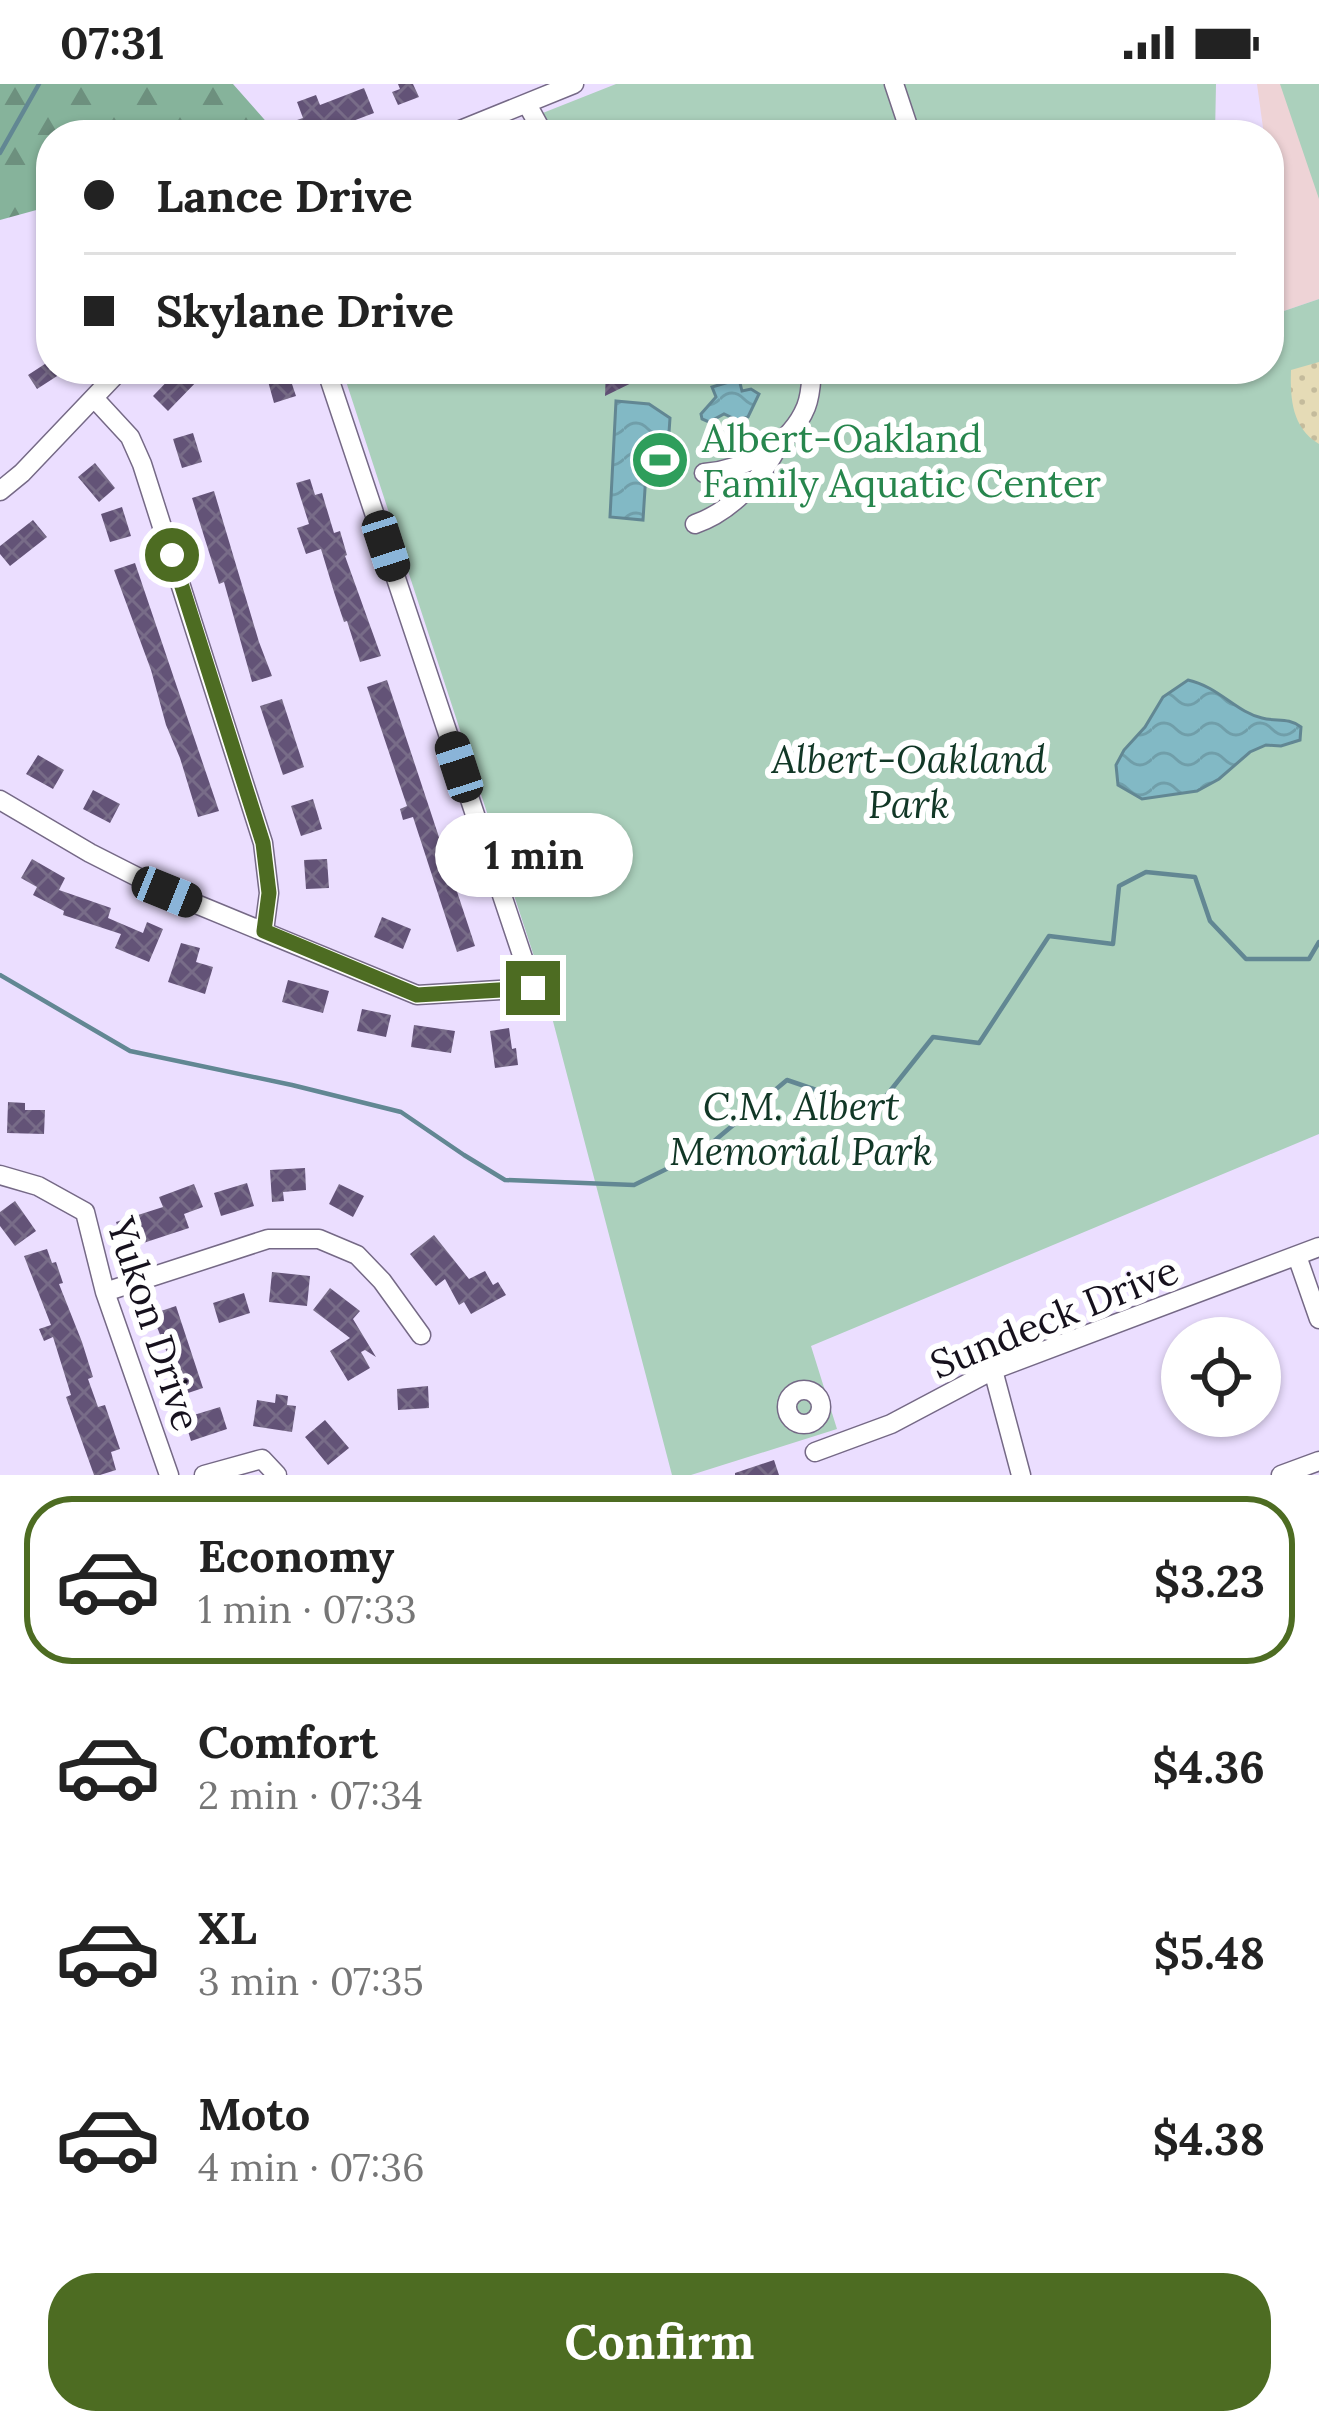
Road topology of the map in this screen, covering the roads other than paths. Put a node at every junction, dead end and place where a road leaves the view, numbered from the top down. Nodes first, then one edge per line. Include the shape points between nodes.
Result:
1 (574, 84) edge
2 (894, 84) edge
3 (537, 94) edge
4 (481, 120) edge
5 (905, 120) edge
6 (107, 384) edge
7 (331, 384) edge
8 (811, 384) edge
9 (94, 398) junction
10 (779, 444) junction
11 (727, 469) junction
12 (704, 473) dead end
13 (0, 491) edge
14 (742, 493) junction
15 (695, 524) dead end
16 (0, 800) edge
17 (264, 931) junction
18 (0, 1175) edge
19 (1319, 1247) edge
20 (1297, 1256) junction
21 (104, 1292) junction
22 (1319, 1319) edge
23 (421, 1335) dead end
24 (994, 1370) junction
25 (808, 1424) dead end
26 (815, 1452) junction
27 (1319, 1461) edge
28 (169, 1475) edge
29 (204, 1475) edge
30 (277, 1475) edge
31 (822, 1475) edge
32 (1021, 1475) edge
33 (1281, 1475) edge

1 - 3 street
2 - 5 street
3 - 4 street
6 - 9 street
7 - 17 street via 533,988 417,995
8 - 10 street via 805,409
9 - 13 street
9 - 17 street via 130,437 142,464 245,781 263,843
10 - 11 street
10 - 14 street
11 - 12 street
11 - 14 street
14 - 15 street via 717,517
16 - 17 street via 167,892
18 - 21 street, Yukon Drive via 85,1212
19 - 20 street, Sundeck Drive
20 - 22 street
20 - 24 street, Sundeck Drive
21 - 23 street via 268,1238 319,1239 357,1256
21 - 28 street, Yukon Drive
24 - 26 street, Sundeck Drive via 891,1424
24 - 32 street
25 - 26 street
26 - 31 street
27 - 33 street
29 - 30 street via 262,1459

